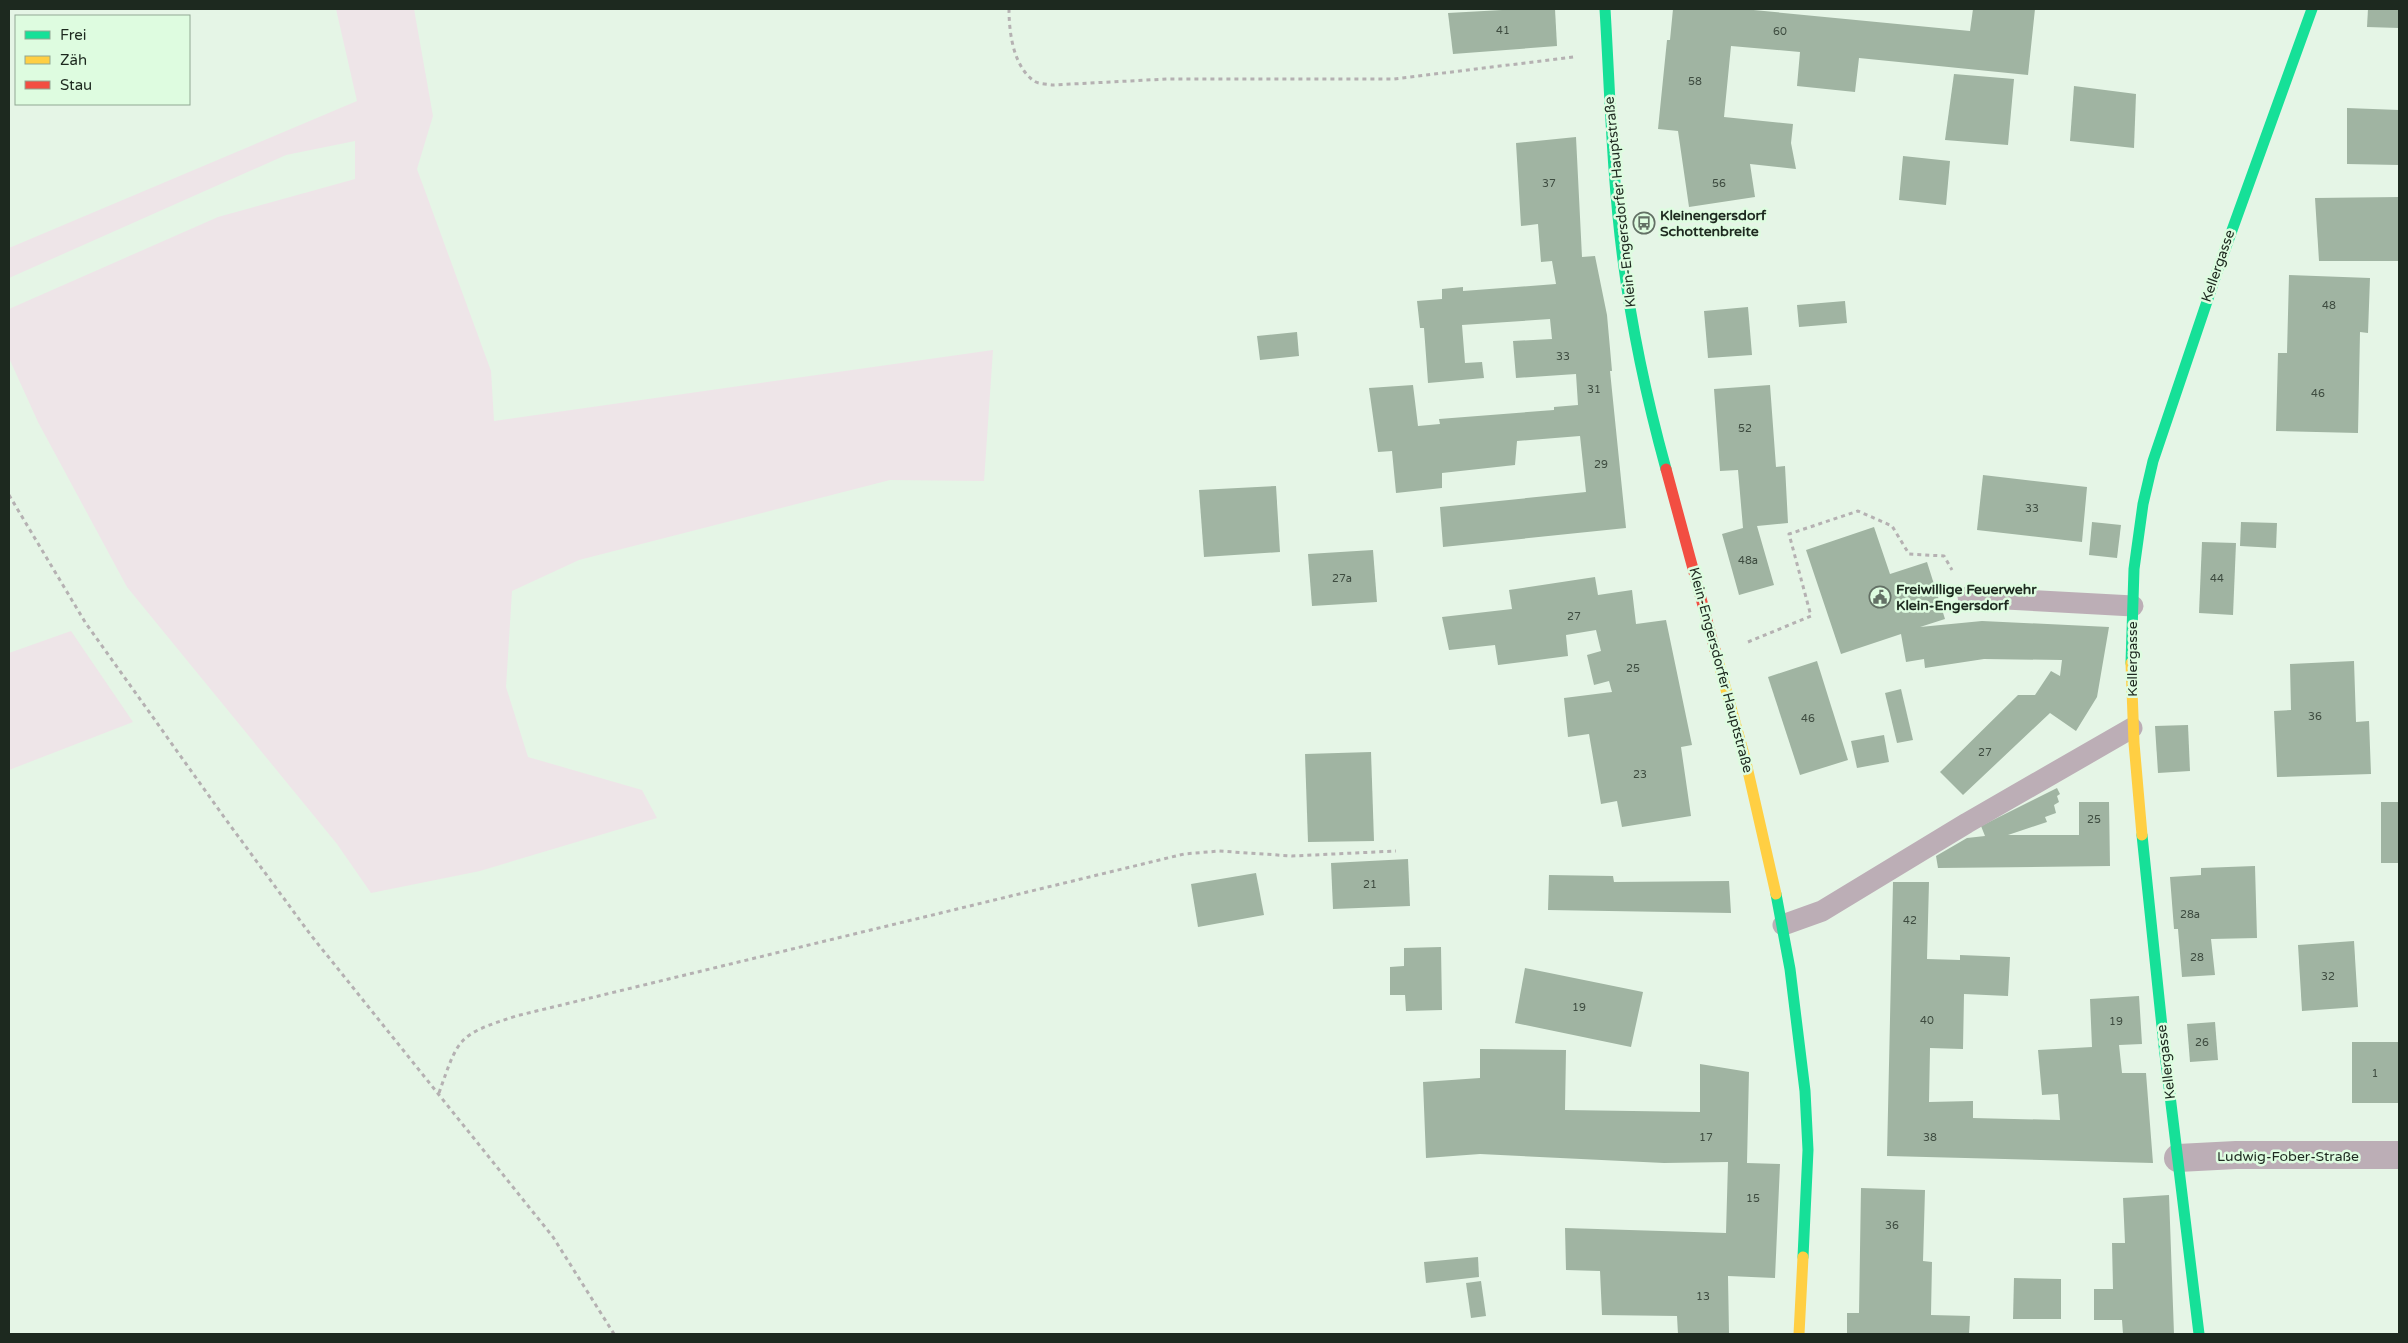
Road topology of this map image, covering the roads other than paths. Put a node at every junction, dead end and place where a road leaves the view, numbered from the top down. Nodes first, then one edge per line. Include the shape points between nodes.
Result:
1 (1605, 9) edge
2 (2312, 9) edge
3 (1968, 597) road end
4 (2132, 606) junction
5 (2132, 728) junction
6 (1783, 925) junction
7 (2399, 1155) edge
8 (2178, 1158) junction
9 (1799, 1334) edge
10 (2199, 1334) edge

1 - 6 street, Klein-Engersdorfer Hauptstraße via 1622,250 1641,370 1759,814
2 - 4 street, Kellergasse via 2222,254 2158,447 2139,524
3 - 4 lane
4 - 5 street, Kellergasse
5 - 6 lane via 1822,911
5 - 8 street, Kellergasse via 2154,963
6 - 9 street, Klein-Engersdorfer Hauptstraße via 1799,1037 1808,1150
7 - 8 street, Ludwig-Fober-Straße
8 - 10 street, Kellergasse

